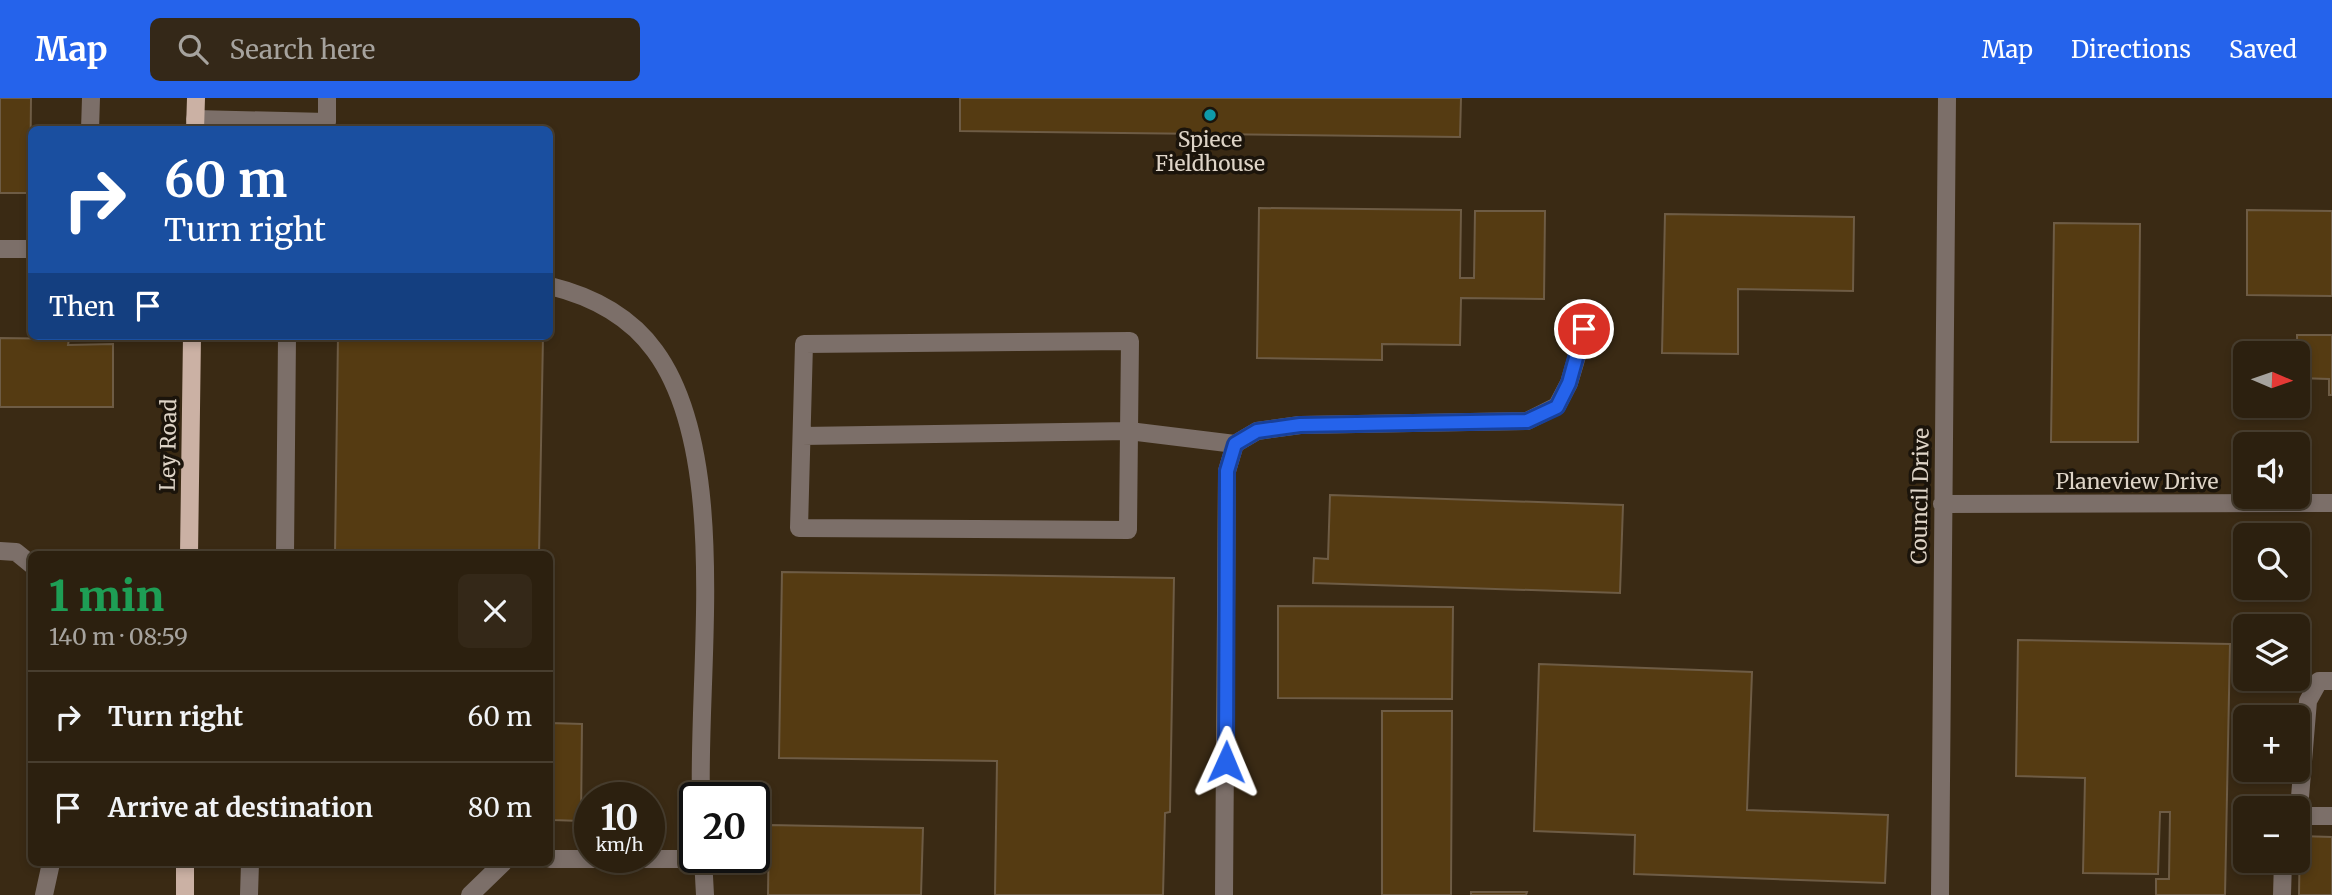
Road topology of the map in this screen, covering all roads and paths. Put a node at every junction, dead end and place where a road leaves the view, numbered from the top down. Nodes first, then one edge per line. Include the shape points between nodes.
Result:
1 (90, 98) edge
2 (196, 98) edge
3 (327, 98) edge
4 (1947, 98) edge
5 (195, 124) edge
6 (90, 126) edge
7 (0, 249) edge
8 (28, 250) edge
9 (553, 287) edge
10 (1584, 329) dead end
11 (192, 340) edge
12 (288, 340) edge
13 (1129, 431) junction
14 (802, 436) junction
15 (1235, 444) junction
16 (2332, 503) edge
17 (1942, 504) junction
18 (0, 551) edge
19 (190, 551) edge
20 (285, 551) edge
21 (28, 562) edge
22 (2332, 681) edge
23 (700, 782) edge
24 (2301, 796) edge
25 (2332, 816) edge
26 (2310, 818) edge
27 (679, 858) edge
28 (553, 859) edge
29 (50, 866) edge
30 (185, 866) edge
31 (250, 866) edge
32 (500, 866) edge
33 (704, 873) edge
34 (2283, 873) edge
35 (44, 895) edge
36 (185, 895) edge
37 (249, 895) edge
38 (470, 895) edge
39 (705, 895) edge
40 (1223, 895) edge
41 (1940, 895) edge
42 (2282, 895) edge

1 - 6 street
2 - 5 main road
3 - 5 street via 327,122
4 - 17 street, Council Drive
7 - 8 street
9 - 23 street via 584,295 621,317 655,351 691,432 704,527
10 - 15 street via 1557,407 1527,421 1300,425 1257,431
11 - 19 main road, Ley Road
12 - 20 street
13 - 14 street
13 - 14 street via 1130,341 804,344
13 - 14 street via 1128,530 799,528
13 - 15 street
15 - 40 street via 1227,471
16 - 17 street, Planeview Drive
17 - 41 street, Council Drive
18 - 21 street via 16,552
22 - 24 street via 2319,681 2308,701
25 - 26 street
27 - 28 street
29 - 35 street
30 - 36 main road
31 - 37 street
32 - 38 street
33 - 39 street
34 - 42 street

